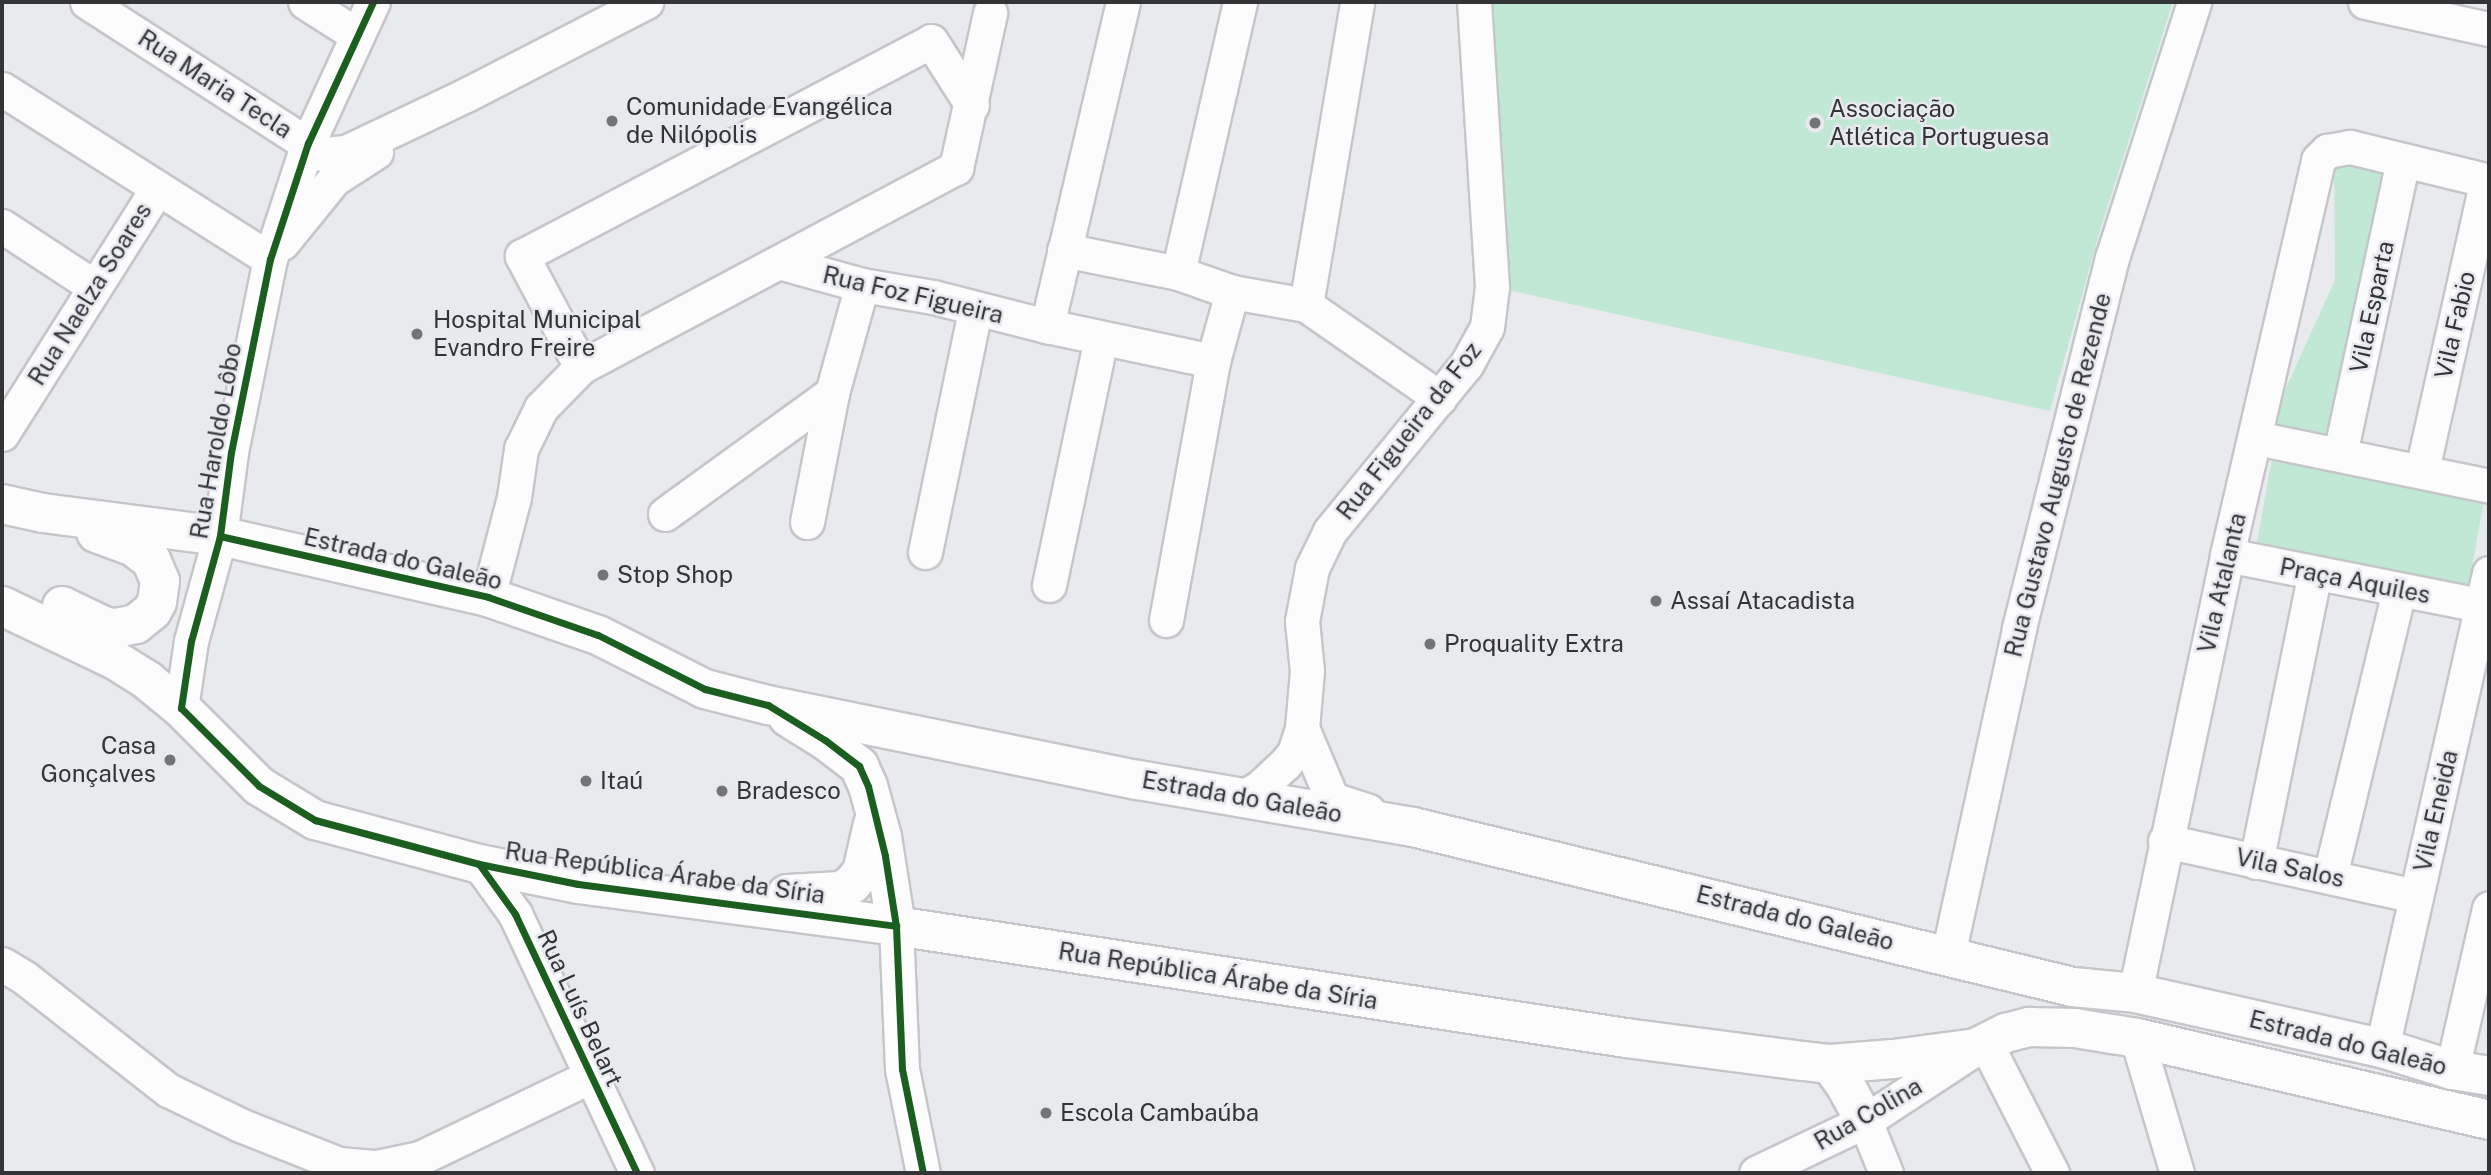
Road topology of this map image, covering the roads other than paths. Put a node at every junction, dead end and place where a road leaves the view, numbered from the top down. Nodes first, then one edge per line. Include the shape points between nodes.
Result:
1 (88, 2) edge
2 (305, 2) edge
3 (373, 2) edge
4 (646, 2) edge
5 (1123, 2) edge
6 (1240, 2) edge
7 (1357, 2) edge
8 (1474, 2) edge
9 (2194, 2) edge
10 (2365, 2) edge
11 (990, 13) dead end
12 (2489, 29) edge
13 (357, 35) junction
14 (2, 89) edge
15 (466, 94) junction
16 (972, 106) junction
17 (308, 143) junction
18 (2403, 161) junction
19 (2488, 180) edge
20 (157, 189) junction
21 (2, 226) edge
22 (1064, 250) junction
23 (270, 259) junction
24 (779, 262) junction
25 (1178, 274) junction
26 (862, 285) junction
27 (95, 287) junction
28 (1232, 292) junction
29 (1306, 305) junction
30 (975, 310) junction
31 (1047, 326) junction
32 (1101, 339) junction
33 (1213, 360) junction
34 (581, 366) junction
35 (1430, 390) junction
36 (832, 393) junction
37 (2, 434) edge
38 (2256, 438) junction
39 (2340, 454) junction
40 (2422, 470) junction
41 (2489, 486) edge
42 (2, 504) edge
43 (43, 513) junction
44 (665, 514) dead end
45 (807, 522) dead end
46 (220, 536) junction
47 (925, 552) dead end
48 (2227, 555) junction
49 (2315, 573) junction
50 (2489, 573) edge
51 (1049, 585) dead end
52 (2399, 590) junction
53 (2, 595) edge
54 (488, 597) junction
55 (2, 606) edge
56 (2484, 606) junction
57 (1166, 620) dead end
58 (768, 705) junction
59 (181, 708) junction
60 (1302, 729) junction
61 (1243, 797) junction
62 (875, 811) junction
63 (1413, 827) junction
64 (2165, 841) junction
65 (2256, 862) junction
66 (479, 864) junction
67 (2330, 876) junction
68 (2416, 896) junction
69 (698, 898) junction
70 (2489, 908) edge
71 (896, 926) junction
72 (1948, 955) junction
73 (2, 964) edge
74 (2135, 993) junction
75 (2137, 1038) junction
76 (1989, 1042) junction
77 (2382, 1048) junction
78 (1830, 1064) junction
79 (2471, 1073) edge
80 (591, 1076) junction
81 (2489, 1120) edge
82 (1865, 1121) junction
83 (342, 1168) edge
84 (637, 1173) edge
85 (923, 1173) edge
86 (1756, 1173) edge
87 (1886, 1173) edge
88 (2052, 1173) edge
89 (2177, 1173) edge

1 - 17 street, Rua Maria Tecla
2 - 13 street
3 - 13 street
4 - 15 street, Rua Haroldo Lôbo
5 - 22 street
6 - 25 street
7 - 29 street
8 - 35 street, Rua Figueira da Foz via 1492,286 1487,327 1466,365
9 - 72 street, Rua Gustavo Augusto de Rezende via 2112,257 2020,628
10 - 12 street
11 - 16 street
13 - 17 street
14 - 20 street
15 - 17 street, Rua Haroldo Lôbo via 345,152 323,154
15 - 23 street, Rua Haroldo Lôbo via 334,179
16 - 24 street via 956,168
16 - 34 street via 931,41 522,256
17 - 23 street, Rua Haroldo Lôbo
18 - 19 street
18 - 38 street, Vila Atalanta via 2338,147 2318,160
18 - 39 street, Vila Esparta
19 - 40 street, Vila Fabio
20 - 23 street
20 - 27 street, Rua Naelza Soares
21 - 27 street
22 - 25 street
22 - 31 street
23 - 46 street, Rua Haroldo Lôbo via 231,452
24 - 26 street, Rua Foz Figueira
24 - 34 street
25 - 28 street
26 - 30 street, Rua Foz Figueira via 933,297
26 - 36 street
27 - 37 street, Rua Naelza Soares
28 - 29 street
28 - 33 street
29 - 35 street
30 - 31 street, Rua Foz Figueira
30 - 47 street
31 - 32 street, Rua Foz Figueira
32 - 33 street, Rua Foz Figueira
32 - 51 street
33 - 57 street
34 - 54 street via 541,408 521,449 514,498
35 - 60 street, Rua Figueira da Foz via 1330,531 1312,568 1302,621 1307,671
36 - 44 street
36 - 45 street
38 - 39 street
38 - 48 street, Vila Atalanta
39 - 40 street
40 - 41 street
42 - 43 main road, Estrada do Galeão
43 - 46 main road, Estrada do Galeão
43 - 53 main road via 143,552 160,580 157,602 145,619 116,628 64,607
46 - 54 main road, Estrada do Galeão
46 - 59 street, Rua Haroldo Lôbo via 191,641
48 - 49 street, Praça Aquiles
48 - 64 street, Vila Atalanta
49 - 52 street, Praça Aquiles
49 - 65 street
50 - 56 street, Vila Eneida
52 - 56 street, Praça Aquiles
52 - 67 street
54 - 58 main road, Estrada do Galeão via 598,635 705,689
55 - 59 main road via 115,660
56 - 68 street, Vila Eneida
58 - 61 main road, Estrada do Galeão
58 - 62 main road via 859,766
59 - 66 main road, Rua República Árabe da Síria via 260,786 315,820
60 - 61 street, Rua Figueira da Foz via 1285,764
60 - 63 street, Rua Figueira da Foz via 1332,799
61 - 63 main road, Estrada do Galeão
62 - 69 main road via 862,872 841,891
62 - 71 main road
63 - 72 main road, Estrada do Galeão
64 - 65 street, Vila Salos
64 - 74 street, Vila Atalanta
65 - 67 street, Vila Salos
66 - 69 main road, Rua República Árabe da Síria via 578,884
66 - 80 street, Rua Luís Belart via 515,914
67 - 68 street, Vila Salos
68 - 77 street, Vila Eneida
69 - 71 main road, Rua República Árabe da Síria
70 - 79 street
71 - 78 main road, Rua República Árabe da Síria via 1626,1038
71 - 85 street via 902,1069
72 - 74 main road, Estrada do Galeão via 2073,987
73 - 83 street via 168,1090
74 - 77 main road, Estrada do Galeão
75 - 76 main road, Estrada do Galeão via 2075,1028 2029,1027
75 - 81 main road, Estrada do Galeão
75 - 89 street
76 - 78 main road, Rua República Árabe da Síria
76 - 82 street, Rua Colina
76 - 88 street
77 - 79 main road, Estrada do Galeão
78 - 82 main road
80 - 83 street via 420,1158
80 - 84 street, Rua Luís Belart
82 - 86 street, Rua Colina
82 - 87 street

